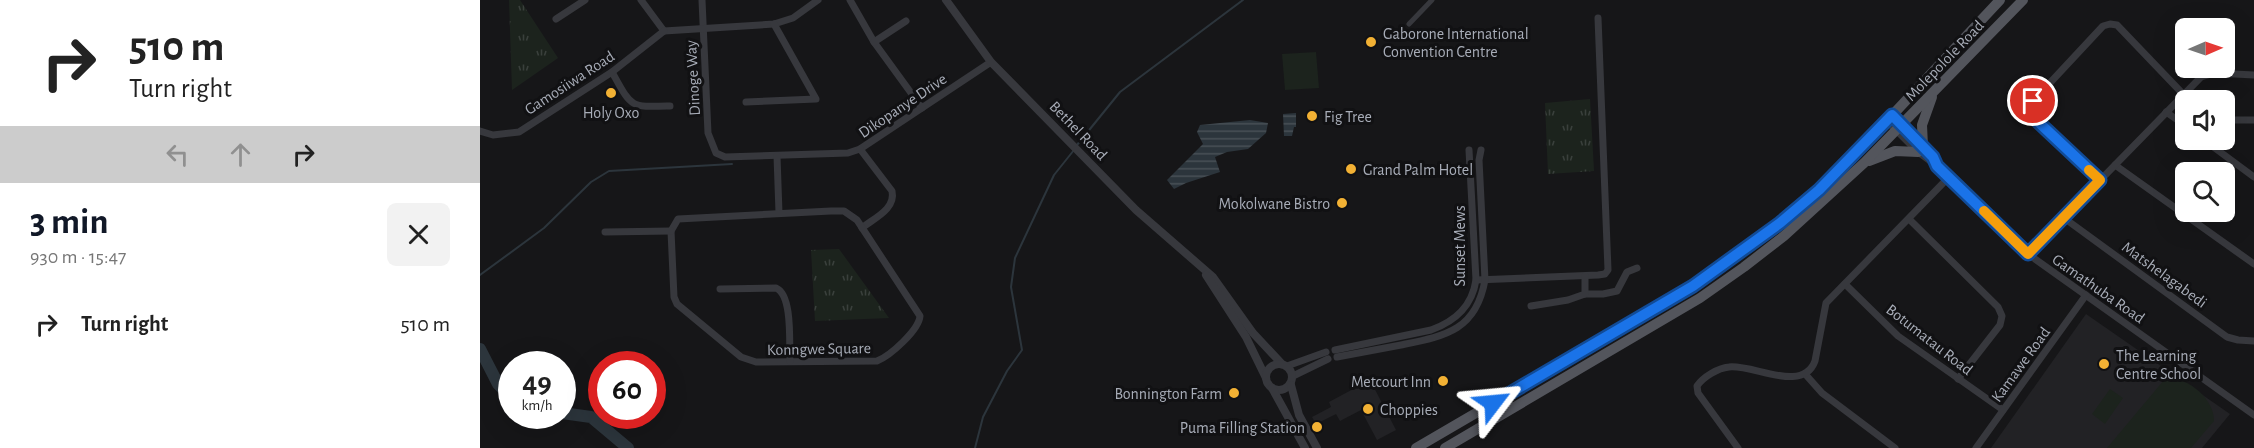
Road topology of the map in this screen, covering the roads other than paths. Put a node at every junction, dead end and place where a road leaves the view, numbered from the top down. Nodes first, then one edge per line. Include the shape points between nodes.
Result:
1 (585, 0) edge
2 (641, 0) edge
3 (702, 0) edge
4 (818, 0) edge
5 (850, 0) edge
6 (946, 0) edge
7 (1432, 0) edge
8 (2000, 0) edge
9 (2023, 0) edge
10 (1599, 18) dead end
11 (556, 20) dead end
12 (906, 21) dead end
13 (774, 24) junction
14 (1409, 24) dead end
15 (703, 28) junction
16 (664, 31) junction
17 (874, 42) junction
18 (991, 62) junction
19 (612, 72) junction
20 (2254, 75) edge
21 (2179, 90) edge
22 (2187, 90) edge
23 (1933, 94) junction
24 (746, 102) dead end
25 (2175, 102) edge
26 (670, 106) dead end
27 (922, 108) junction
28 (2166, 112) junction
29 (1889, 118) junction
30 (2175, 118) edge
31 (2235, 119) edge
32 (2254, 120) edge
33 (1899, 128) junction
34 (481, 132) edge
35 (860, 149) junction
36 (1920, 149) junction
37 (1469, 150) dead end
38 (1481, 150) dead end
39 (2218, 150) edge
40 (716, 153) joint
41 (777, 156) junction
42 (1864, 163) junction
43 (2115, 165) junction
44 (1949, 177) junction
45 (2254, 177) edge
46 (2100, 180) junction
47 (780, 213) junction
48 (2064, 218) junction
49 (1909, 219) junction
50 (862, 228) junction
51 (671, 231) junction
52 (605, 232) dead end
53 (2028, 254) junction
54 (2254, 264) edge
55 (1637, 268) dead end
56 (1204, 269) junction
57 (1585, 276) junction
58 (1476, 280) junction
59 (1485, 280) junction
60 (1845, 284) junction
61 (720, 289) dead end
62 (1585, 294) junction
63 (2086, 295) junction
64 (1531, 306) dead end
65 (2254, 341) edge
66 (790, 361) junction
67 (1284, 365) junction
68 (1806, 375) junction
69 (1266, 378) junction
70 (1958, 379) junction
71 (1292, 381) junction
72 (1272, 388) junction
73 (2003, 410) junction
74 (1299, 415) junction
75 (2254, 415) edge
76 (1289, 420) junction
77 (1305, 448) edge
78 (1316, 448) edge
79 (1416, 448) edge
80 (1445, 448) edge
81 (1738, 448) edge
82 (1895, 448) edge
83 (1976, 448) edge

1 - 11 street
2 - 16 street
3 - 15 street, Dinoge Way
4 - 13 street via 793,18
5 - 17 street
6 - 18 street, Bethel Road
7 - 14 street
8 - 29 main road, Molepolole Road
9 - 23 main road, Molepolole Road
10 - 57 street via 1609,264 1605,274
12 - 17 street
13 - 15 street
13 - 24 street via 816,99
15 - 16 street
15 - 40 street, Dinoge Way via 708,133
16 - 19 street, Gamosiiwa Road
17 - 27 street
18 - 27 street, Dikopanye Drive
18 - 56 street, Bethel Road via 1136,210
19 - 26 street via 624,94 638,107
19 - 34 street, Gamosiiwa Road via 519,132
20 - 22 street via 2208,74
21 - 46 street via 2116,25 2110,24 2103,26 2033,101 2034,118
23 - 33 main road, Molepolole Road
23 - 36 main road via 1922,124
25 - 28 street
27 - 35 street, Dikopanye Drive
28 - 30 street
28 - 43 street
29 - 33 street, Gamathuba Road
29 - 79 main road, Molepolole Road via 1819,190 1693,286
31 - 32 street
33 - 36 street, Gamathuba Road
33 - 42 main road, Molepolole Road
35 - 41 street, Dikopanye Drive
35 - 50 street via 894,198 891,206
36 - 42 main road via 1895,152
36 - 44 street, Gamathuba Road
37 - 58 street, Sunset Mews
38 - 59 street
39 - 45 street
40 - 41 street, Dikopanye Drive via 734,158
41 - 47 street
42 - 80 main road, Molepolole Road via 1784,236 1700,298
43 - 46 street
43 - 54 street
44 - 49 street
44 - 53 street, Gamathuba Road
46 - 48 street
47 - 50 street via 844,212
47 - 51 street via 682,217
48 - 53 street
48 - 65 street, Matshelagabedi via 2227,337
49 - 60 street
49 - 70 street via 1998,307 2002,316 2000,325
50 - 66 street, Konngwe Square via 918,311 919,324 890,354 877,361
51 - 52 street
51 - 66 street, Konngwe Square via 674,297 682,310 741,357 756,363
53 - 63 street, Gamathuba Road
55 - 62 street via 1627,272 1617,291
56 - 67 street, Bethel Road via 1253,333
56 - 69 street, Bethel Road
57 - 59 street
57 - 62 street
58 - 59 street
58 - 59 street, Sunset Mews via 1463,311 1444,325 1336,353 1450,333 1473,311
60 - 68 street via 1826,303 1815,362
60 - 70 street, Botumatau Road via 1899,336
61 - 66 street via 781,290 788,302
62 - 64 street
63 - 73 street, Kamawe Road
63 - 75 street, Gamathuba Road
67 - 69 street via 1271,368
67 - 71 street
67 - 71 street via 1327,356
68 - 81 street via 1794,377 1729,367 1701,379 1696,386 1698,393
68 - 82 street via 1822,393
69 - 72 street
70 - 73 street, Botumatau Road
71 - 72 street via 1280,391
71 - 74 street
72 - 76 street
73 - 83 street, Kamawe Road
74 - 76 street
74 - 78 street
76 - 77 street

